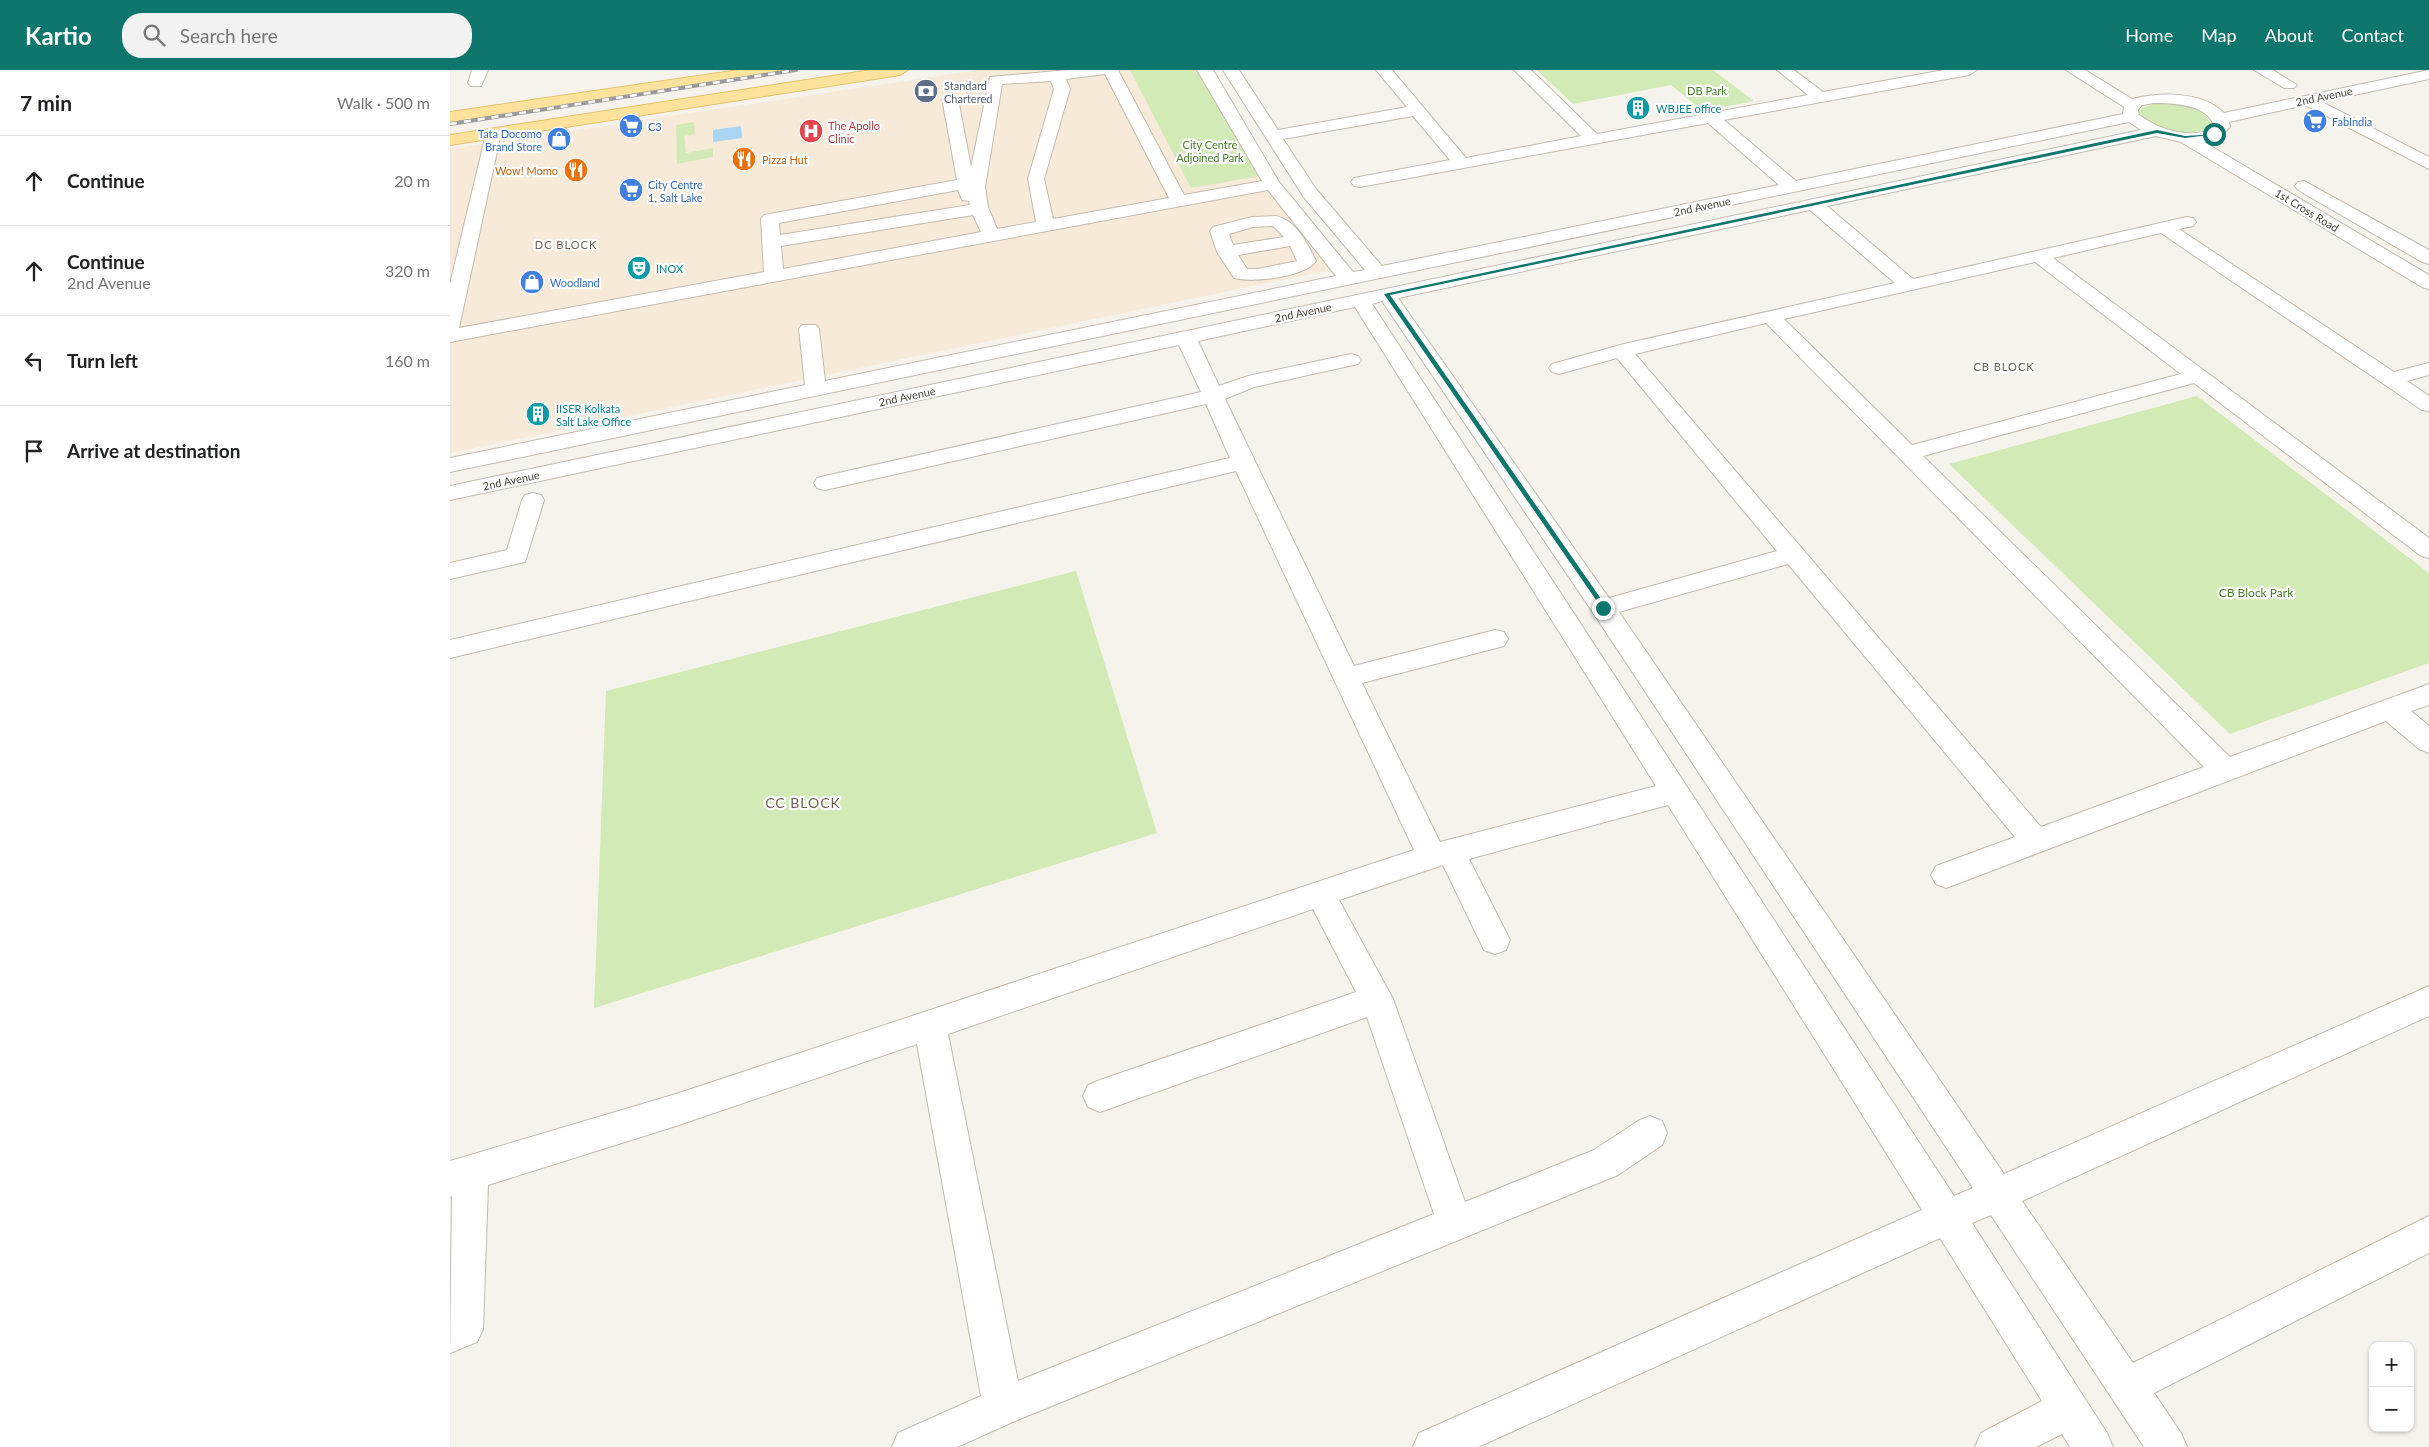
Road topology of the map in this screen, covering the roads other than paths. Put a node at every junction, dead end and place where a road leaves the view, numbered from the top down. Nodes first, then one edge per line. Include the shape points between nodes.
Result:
1 (770, 70) edge
2 (900, 70) edge
3 (1103, 70) edge
4 (1110, 70) edge
5 (1205, 70) edge
6 (1231, 70) edge
7 (1384, 70) edge
8 (1522, 70) edge
9 (1785, 70) edge
10 (1969, 70) edge
11 (2074, 70) edge
12 (2262, 70) edge
13 (1927, 73) edge
14 (2429, 74) edge
15 (1057, 76) junction
16 (2307, 81) dead end
17 (2289, 85) junction
18 (2138, 89) dead end
19 (2261, 90) dead end
20 (1820, 97) junction
21 (2154, 98) junction
22 (2223, 98) dead end
23 (2307, 100) junction
24 (951, 104) dead end
25 (2195, 104) junction
26 (1418, 110) junction
27 (2132, 111) junction
28 (450, 117) edge
29 (1712, 118) junction
30 (2217, 126) junction
31 (2157, 132) junction
32 (493, 133) junction
33 (1273, 136) junction
34 (2185, 137) junction
35 (1593, 139) junction
36 (450, 140) edge
37 (2231, 143) dead end
38 (2429, 147) edge
39 (2406, 152) junction
40 (1290, 162) junction
41 (1462, 164) junction
42 (2429, 164) edge
43 (1263, 168) junction
44 (2290, 178) dead end
45 (1360, 182) dead end
46 (965, 184) junction
47 (1272, 184) junction
48 (1792, 187) junction
49 (1211, 195) junction
50 (1179, 201) junction
51 (1814, 204) junction
52 (971, 210) junction
53 (2187, 222) dead end
54 (1046, 226) junction
55 (1230, 226) junction
56 (2164, 227) junction
57 (985, 238) junction
58 (1296, 240) junction
59 (773, 242) junction
60 (2407, 246) junction
61 (1226, 252) junction
62 (2380, 253) junction
63 (2038, 256) junction
64 (2429, 258) edge
65 (1257, 275) junction
66 (774, 276) junction
67 (1382, 283) junction
68 (2429, 283) edge
69 (1909, 285) junction
70 (1354, 289) junction
71 (1260, 297) junction
72 (1771, 317) junction
73 (1260, 321) junction
74 (450, 327) edge
75 (809, 329) dead end
76 (450, 336) edge
77 (1186, 337) junction
78 (1622, 351) junction
79 (1350, 360) dead end
80 (1559, 368) dead end
81 (2429, 369) edge
82 (2197, 376) junction
83 (2391, 380) junction
84 (816, 390) junction
85 (1213, 396) junction
86 (2429, 405) edge
87 (1908, 453) junction
88 (1242, 462) junction
89 (450, 465) edge
90 (825, 484) dead end
91 (450, 493) edge
92 (533, 500) dead end
93 (2429, 550) edge
94 (1794, 554) junction
95 (450, 571) edge
96 (1603, 608) junction
97 (1495, 639) dead end
98 (450, 648) edge
99 (1346, 678) junction
100 (2429, 694) edge
101 (2390, 709) junction
102 (2429, 742) edge
103 (1702, 754) junction
104 (2226, 770) junction
105 (1669, 781) junction
106 (2036, 841) junction
107 (1441, 854) junction
108 (1946, 875) dead end
109 (1320, 894) junction
110 (1495, 940) dead end
111 (1377, 998) junction
112 (2429, 1001) edge
113 (930, 1025) junction
114 (1100, 1096) dead end
115 (1650, 1132) dead end
116 (460, 1176) edge
117 (1998, 1195) junction
118 (1948, 1218) junction
119 (1455, 1224) junction
120 (2429, 1234) edge
121 (450, 1334) edge
122 (2126, 1387) junction
123 (1003, 1406) junction
124 (2068, 1409) junction
125 (912, 1447) edge
126 (1433, 1447) edge
127 (1995, 1447) edge
128 (2093, 1447) edge
129 (2167, 1447) edge

1 - 28 main road
2 - 32 main road
3 - 15 street
4 - 50 street
5 - 43 street
6 - 33 street
7 - 26 street
8 - 35 street
9 - 20 street
10 - 13 street
11 - 27 street
12 - 17 street
13 - 20 street
14 - 23 street, 2nd Avenue
15 - 54 street via 1062,89 1036,179
15 - 57 street via 995,80 976,188
16 - 17 street, 2nd Avenue
17 - 19 street, 2nd Avenue
18 - 21 street
20 - 29 street
21 - 25 street
21 - 27 street, 2nd Avenue
22 - 25 street
23 - 30 street, 2nd Avenue
23 - 39 street
24 - 46 street
25 - 30 street via 2210,110
26 - 33 street
26 - 41 street
27 - 31 street via 2142,125
27 - 48 street, 2nd Avenue
29 - 35 street
29 - 48 street
30 - 34 street, 2nd Avenue
30 - 37 street
31 - 34 street
31 - 51 street, 2nd Avenue
32 - 36 main road
32 - 74 street
33 - 40 street
34 - 62 street, 1st Cross Road
35 - 41 street
38 - 39 street
39 - 42 street
40 - 43 street
40 - 67 street via 1309,192
41 - 45 street
43 - 47 street
44 - 60 street, 1st Cross Road
46 - 52 street
46 - 59 street via 770,219
47 - 49 street
47 - 70 street
48 - 67 street, 2nd Avenue
49 - 50 street
49 - 55 street
50 - 54 street
51 - 67 street, 2nd Avenue
51 - 69 street
52 - 57 street
52 - 59 street
53 - 56 street
54 - 57 street
55 - 58 street via 1276,221 1282,223
55 - 61 street via 1218,231
56 - 63 street
56 - 83 street
57 - 66 street
58 - 61 street
58 - 65 street via 1307,261 1304,265
59 - 66 street
60 - 62 street
60 - 64 street, 1st Cross Road
61 - 65 street via 1241,274
62 - 68 street, 1st Cross Road
63 - 69 street
63 - 82 street
65 - 71 street
66 - 76 street
67 - 70 street, 2nd Avenue
67 - 70 street, 2nd Avenue
67 - 96 street
69 - 72 street
70 - 71 street, 2nd Avenue
70 - 73 street, 2nd Avenue
70 - 105 street
71 - 73 street
71 - 84 street, 2nd Avenue
72 - 78 street
72 - 87 street
73 - 77 street, 2nd Avenue
75 - 84 street
77 - 85 street
77 - 91 street, 2nd Avenue
78 - 80 street
78 - 94 street
79 - 85 street via 1248,382
81 - 83 street
82 - 87 street
82 - 93 street
83 - 86 street
84 - 89 street, 2nd Avenue
85 - 88 street
85 - 90 street
87 - 104 street
88 - 98 street
88 - 99 street
92 - 95 street via 517,556
94 - 96 street
94 - 106 street
96 - 103 street
97 - 99 street
99 - 107 street
100 - 101 street
101 - 102 street
101 - 104 street
103 - 105 street
103 - 117 street
104 - 106 street
105 - 107 street
105 - 118 street
106 - 108 street
107 - 109 street
107 - 110 street
109 - 111 street
109 - 113 street
111 - 114 street
111 - 119 street
112 - 117 street
113 - 116 street via 676,1110
113 - 123 street
115 - 119 street via 1606,1163
116 - 121 street via 464,1329
117 - 118 street
117 - 122 street
118 - 124 street
118 - 126 street
119 - 123 street
120 - 122 street
122 - 129 street
123 - 125 street
124 - 127 street
124 - 128 street

